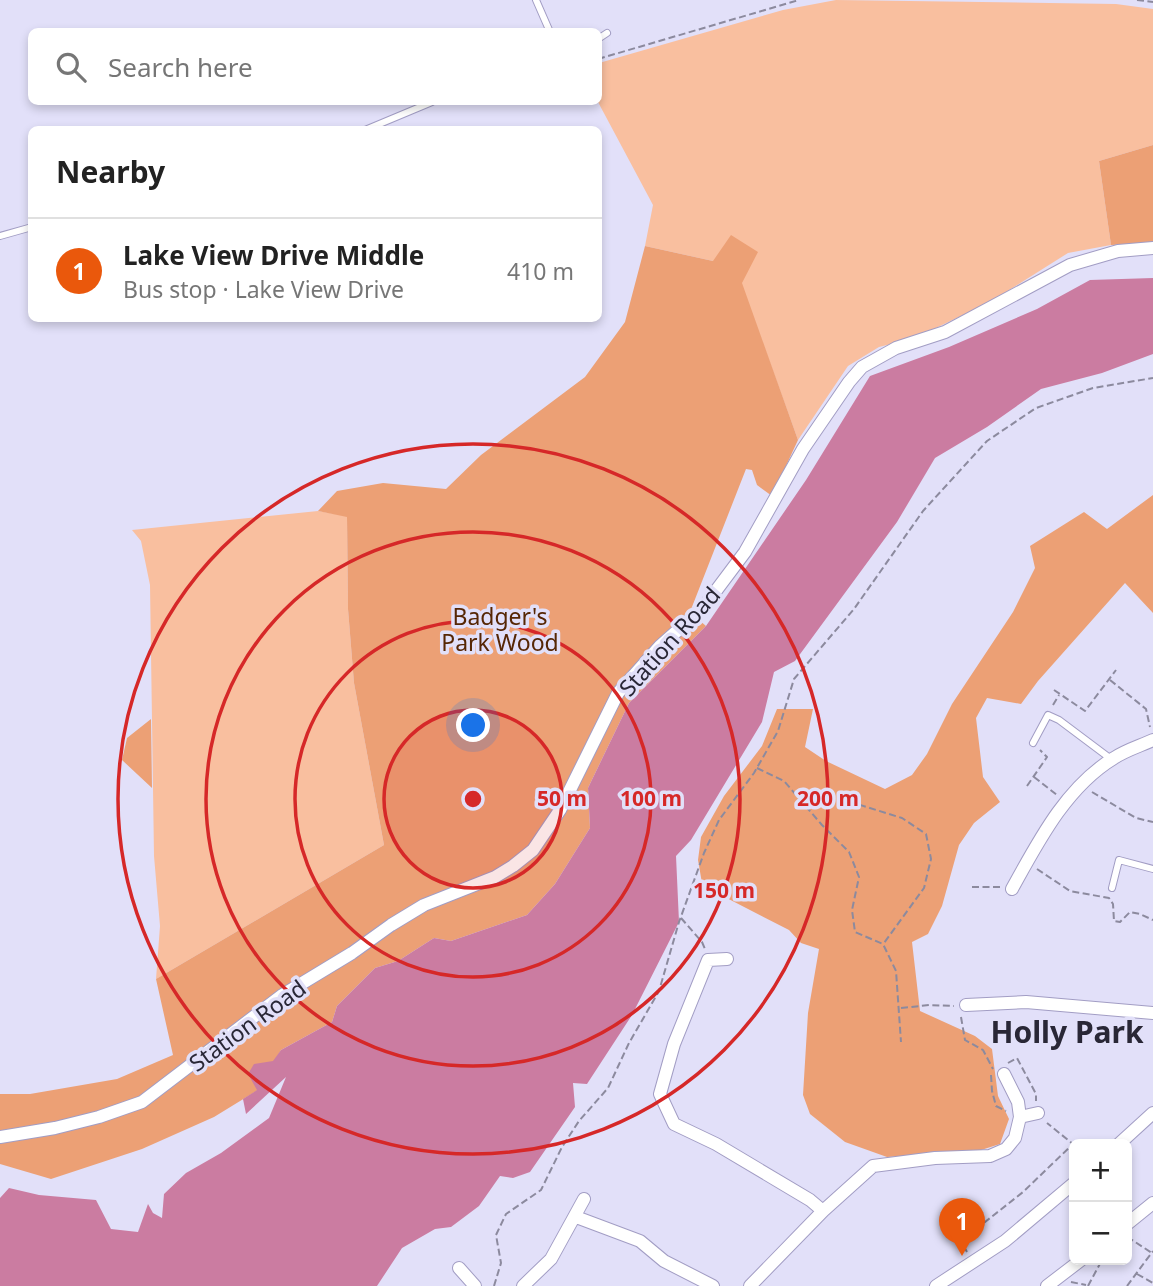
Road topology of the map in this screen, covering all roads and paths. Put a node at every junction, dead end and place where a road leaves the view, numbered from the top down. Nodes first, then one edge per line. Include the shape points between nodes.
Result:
1 (536, 0) edge
2 (799, 0) edge
3 (1137, 0) edge
4 (1153, 2) edge
5 (548, 28) edge
6 (607, 33) dead end
7 (602, 36) edge
8 (602, 58) edge
9 (425, 105) edge
10 (375, 126) edge
11 (28, 228) edge
12 (0, 236) edge
13 (1153, 248) edge
14 (1153, 378) edge
15 (1116, 670) dead end
16 (1109, 679) junction
17 (1054, 690) dead end
18 (1060, 694) junction
19 (1048, 715) junction
20 (1153, 734) edge
21 (1153, 740) edge
22 (1033, 743) joint
23 (1111, 759) junction
24 (757, 768) junction
25 (1034, 777) junction
26 (1027, 786) dead end
27 (1049, 789) dead end
28 (1093, 792) dead end
29 (794, 793) junction
30 (1153, 822) edge
31 (1027, 863) junction
32 (1153, 869) edge
33 (972, 887) dead end
34 (1112, 888) dead end
35 (1012, 889) joint
36 (680, 918) junction
37 (1153, 920) edge
38 (883, 944) junction
39 (727, 958) dead end
40 (708, 960) junction
41 (962, 1005) junction
42 (901, 1008) junction
43 (1153, 1013) edge
44 (901, 1042) dead end
45 (1013, 1060) dead end
46 (998, 1071) junction
47 (1038, 1113) junction
48 (1153, 1113) edge
49 (1020, 1117) junction
50 (0, 1137) edge
51 (1124, 1139) edge
52 (1069, 1187) edge
53 (584, 1199) dead end
54 (1153, 1203) edge
55 (823, 1211) junction
56 (576, 1217) junction
57 (1132, 1220) edge
58 (1132, 1240) edge
59 (1152, 1252) edge
60 (973, 1262) junction
61 (1074, 1265) edge
62 (1099, 1265) edge
63 (459, 1268) dead end
64 (1136, 1273) junction
65 (1072, 1283) dead end
66 (1153, 1283) edge
67 (475, 1286) edge
68 (494, 1286) edge
69 (523, 1286) edge
70 (713, 1286) edge
71 (750, 1286) edge
72 (936, 1286) edge
73 (1047, 1286) edge
74 (1087, 1286) edge
75 (1127, 1286) edge

1 - 5 lane
2 - 8 path
3 - 4 path
6 - 7 lane
9 - 10 lane
11 - 12 lane
13 - 50 street, Station Road via 1118,251 1070,265 945,332 896,348 862,367 803,449 737,563 703,608 660,646 618,694 560,810 533,850 513,866 424,905 391,925 281,996 142,1102 55,1128
14 - 24 path via 1093,388 1036,408 987,441 923,511 854,609 794,680 778,731
15 - 16 path
16 - 18 path via 1085,711
16 - 20 path via 1146,709
17 - 18 path
18 - 19 path
19 - 22 lane
19 - 23 lane
21 - 23 street
22 - 25 path via 1047,757
23 - 31 street via 1066,803
24 - 29 path via 784,781
24 - 36 path via 719,820
25 - 26 path
25 - 27 path
28 - 30 path via 1136,818
29 - 38 path via 849,852 859,877 852,910 855,932
29 - 38 path via 902,818 926,834 932,859 924,888
31 - 35 street
31 - 37 path via 1070,891 1110,898 1114,921 1120,922 1130,912
32 - 34 lane via 1119,860
33 - 35 path
36 - 40 path via 702,942
36 - 68 path via 660,991 608,1088 579,1121 541,1190 506,1214 496,1235 501,1263
38 - 42 path via 896,971
39 - 40 street
40 - 55 street via 674,1044 660,1094 669,1114 674,1124 716,1144
41 - 42 path
41 - 43 street via 1026,1002
41 - 46 path via 965,1040 983,1050
42 - 44 path
45 - 47 path via 1017,1058 1036,1094
46 - 49 street via 1018,1102
46 - 49 path via 990,1082 996,1107
47 - 49 street
47 - 60 path via 1073,1144 1023,1192 961,1241
48 - 51 street
49 - 55 street via 1015,1138 1006,1149 990,1156 873,1166
52 - 60 street
53 - 56 street
54 - 57 street
55 - 71 street
56 - 69 street via 551,1259
56 - 70 street via 640,1241 664,1261
58 - 59 path
59 - 64 path
60 - 72 street
61 - 73 street
62 - 74 path
63 - 67 street
64 - 66 path
64 - 75 path
65 - 74 path

